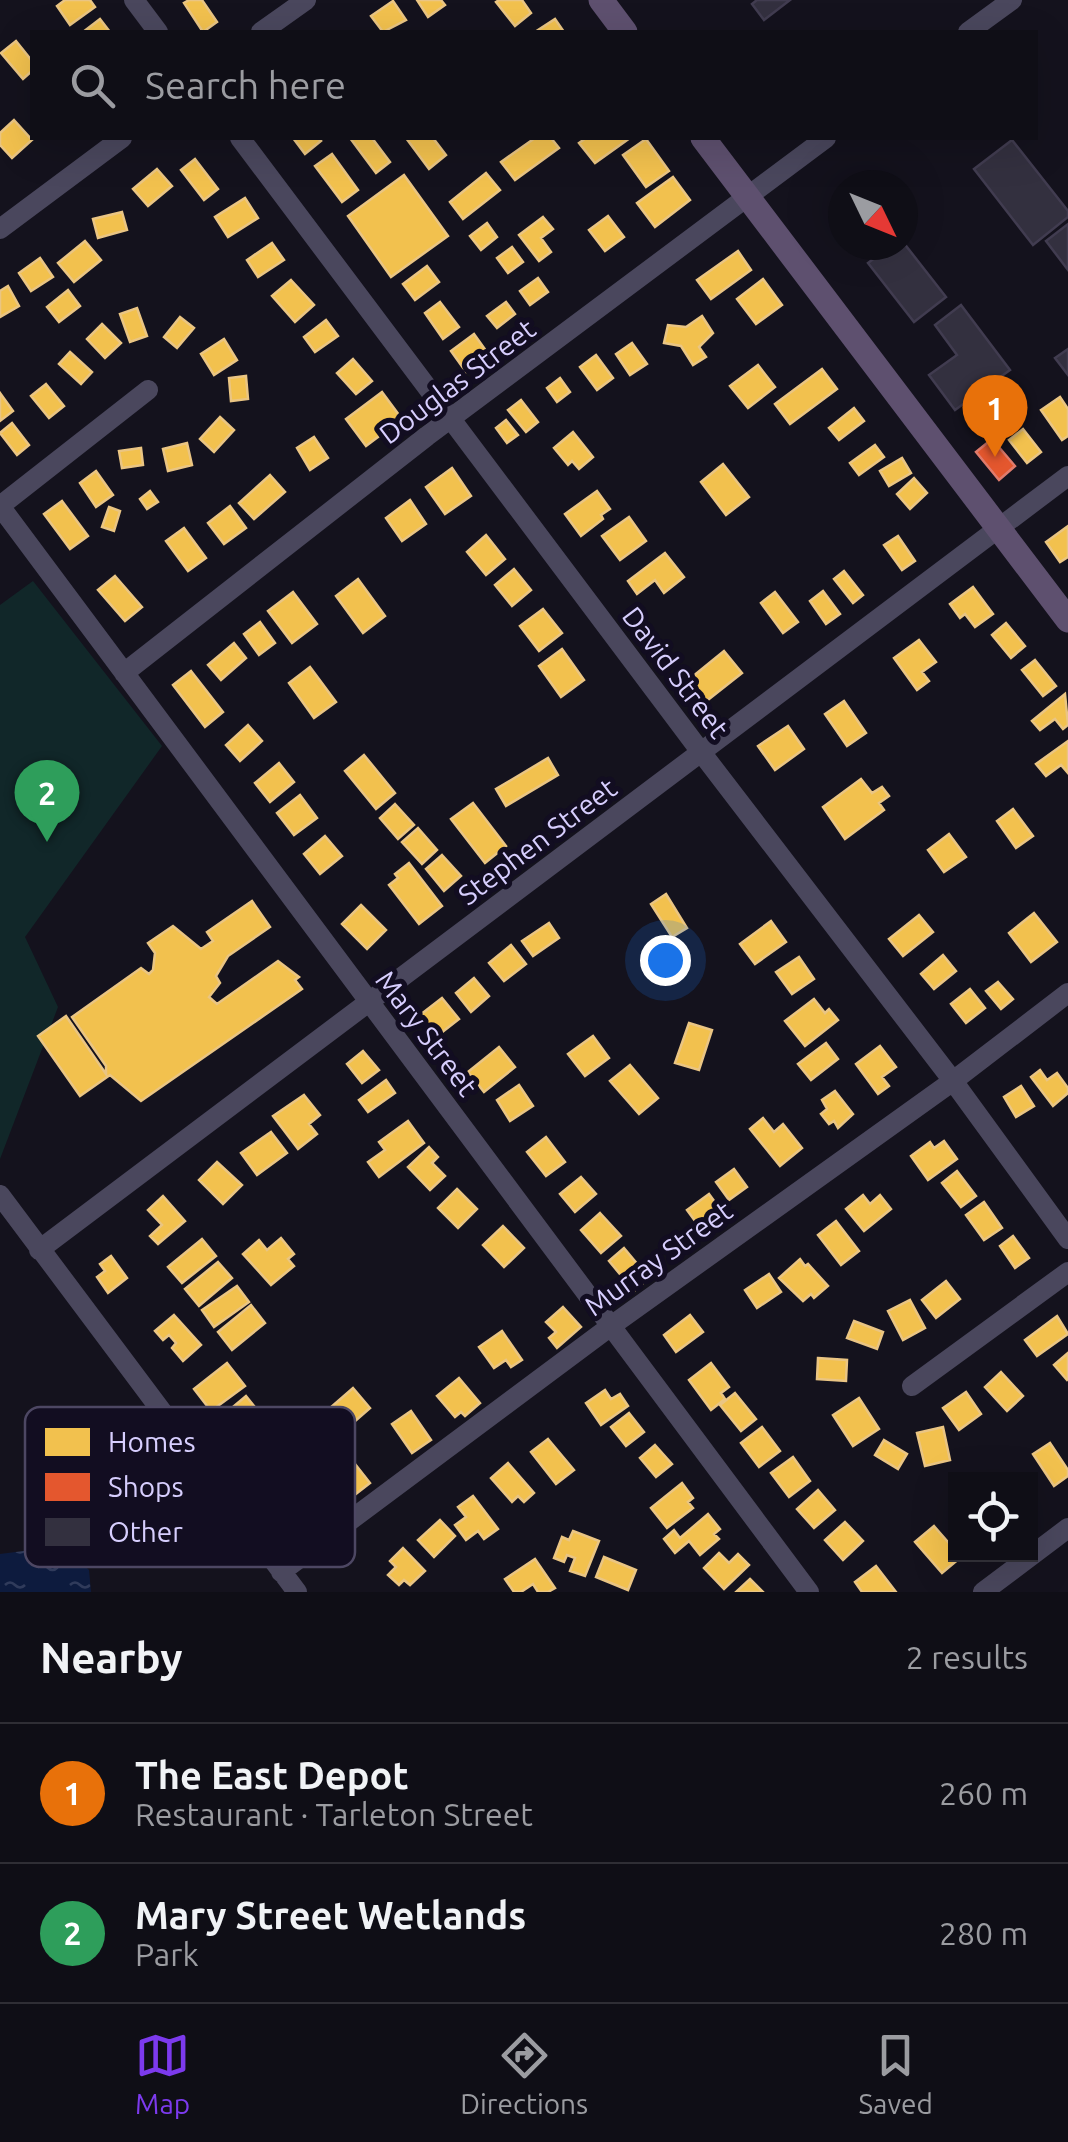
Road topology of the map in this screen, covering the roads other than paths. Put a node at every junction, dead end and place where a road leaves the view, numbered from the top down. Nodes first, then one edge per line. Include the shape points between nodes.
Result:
1 (134, 0) edge
2 (306, 0) edge
3 (601, 0) edge
4 (1012, 0) edge
5 (156, 30) edge
6 (264, 30) edge
7 (624, 30) edge
8 (971, 30) edge
9 (119, 140) edge
10 (242, 140) edge
11 (705, 140) edge
12 (823, 140) edge
13 (747, 196) junction
14 (0, 229) edge
15 (148, 390) dead end
16 (451, 418) junction
17 (1068, 476) edge
18 (0, 506) edge
19 (999, 528) junction
20 (1068, 620) edge
21 (124, 673) junction
22 (701, 752) junction
23 (1068, 993) edge
24 (369, 1002) junction
25 (953, 1081) junction
26 (0, 1196) edge
27 (1068, 1239) edge
28 (39, 1250) junction
29 (1068, 1272) edge
30 (611, 1326) junction
31 (912, 1386) dead end
32 (157, 1407) edge
33 (355, 1517) edge
34 (1068, 1528) edge
35 (277, 1567) edge
36 (288, 1567) edge
37 (281, 1572) junction
38 (296, 1592) edge
39 (809, 1592) edge
40 (983, 1592) edge

1 - 5 street
2 - 6 street
3 - 7 main road
4 - 8 street
9 - 14 street
10 - 16 street, David Street
11 - 13 main road
12 - 13 street, Douglas Street
13 - 16 street, Douglas Street
13 - 19 main road
15 - 18 street
16 - 21 street, Douglas Street
16 - 22 street, David Street
17 - 19 street, Stephen Street
18 - 21 street, Mary Street
19 - 20 main road
19 - 22 street, Stephen Street
21 - 24 street, Mary Street
22 - 24 street, Stephen Street
22 - 25 street, David Street
23 - 25 street, Murray Street
24 - 28 street, Stephen Street
24 - 30 street, Mary Street
25 - 27 street, David Street
25 - 30 street, Murray Street
26 - 28 street
28 - 32 street
29 - 31 street
30 - 33 street, Murray Street
30 - 39 street, Mary Street
34 - 40 street
35 - 37 street
36 - 37 street, Murray Street
37 - 38 street

